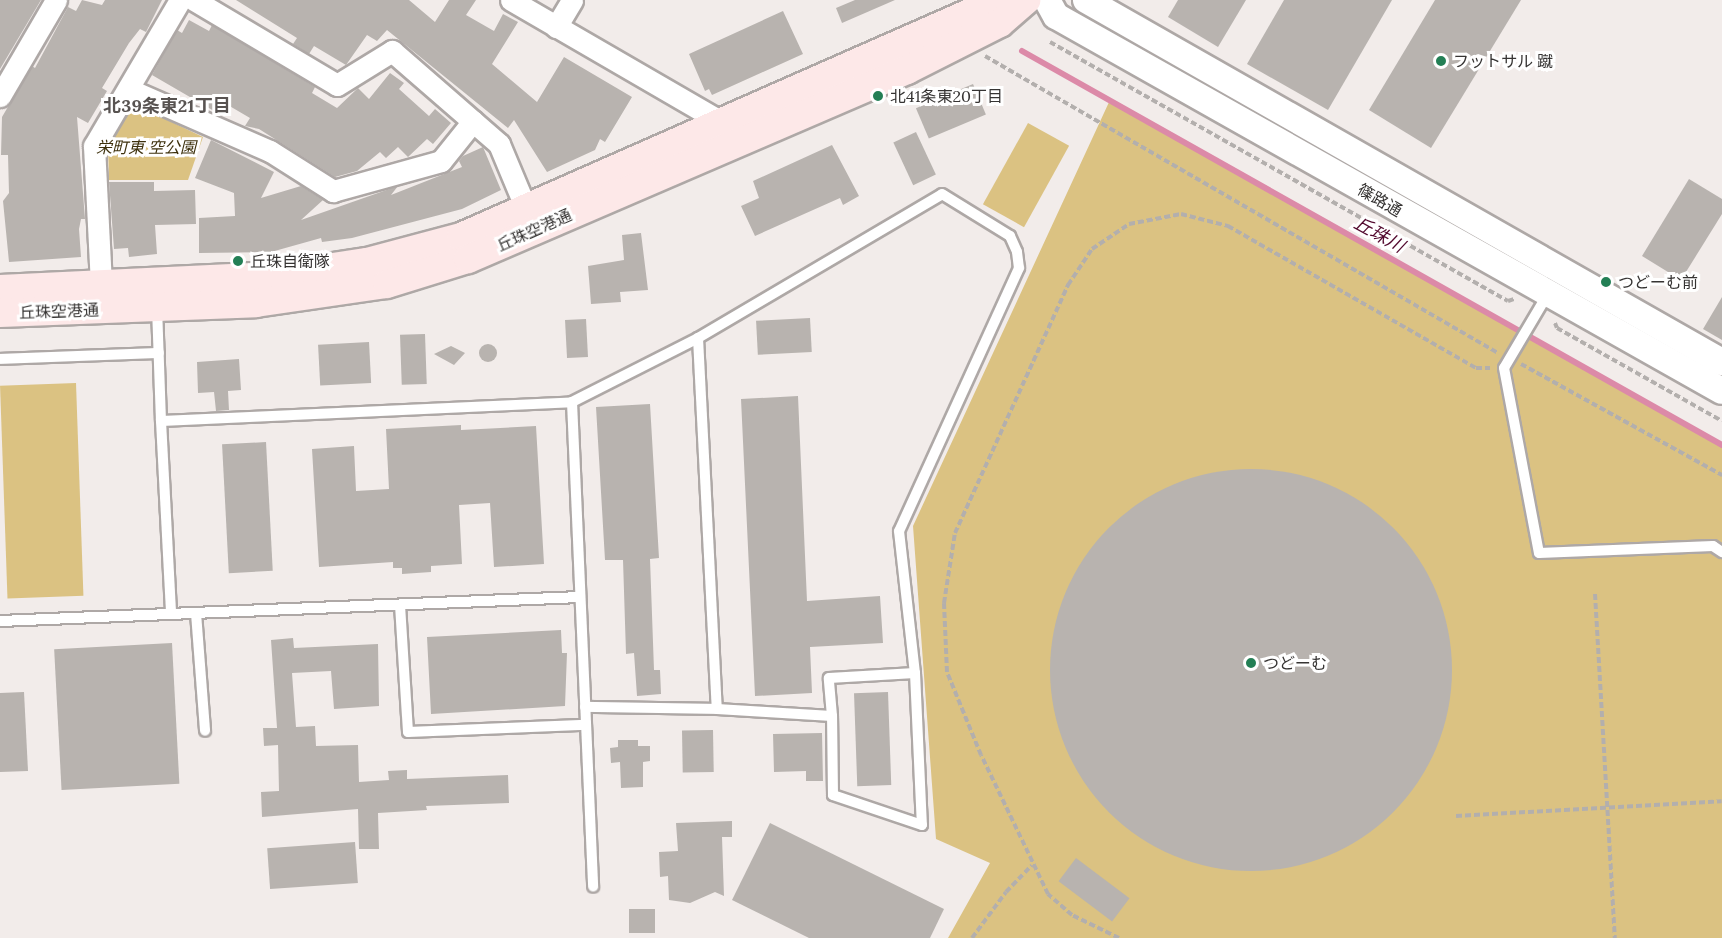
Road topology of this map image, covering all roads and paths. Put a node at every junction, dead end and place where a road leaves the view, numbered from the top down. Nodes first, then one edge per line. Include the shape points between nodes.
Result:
1 (56, 0) edge
2 (180, 0) edge
3 (194, 0) edge
4 (511, 0) edge
5 (572, 0) edge
6 (999, 0) edge
7 (1026, 0) edge
8 (1047, 0) edge
9 (1086, 0) edge
10 (556, 27) junction
11 (1050, 42) dead end
12 (976, 50) dead end
13 (128, 89) junction
14 (0, 96) edge
15 (473, 121) junction
16 (726, 134) junction
17 (527, 211) junction
18 (1561, 271) junction
19 (100, 284) junction
20 (0, 289) edge
21 (156, 294) junction
22 (1540, 304) junction
23 (0, 314) edge
24 (698, 338) junction
25 (1487, 348) dead end
26 (159, 353) junction
27 (0, 359) edge
28 (1722, 362) edge
29 (1528, 367) dead end
30 (1476, 368) dead end
31 (1721, 389) edge
32 (572, 402) junction
33 (162, 421) junction
34 (1722, 421) edge
35 (1722, 475) edge
36 (1722, 552) edge
37 (1595, 594) dead end
38 (580, 597) junction
39 (400, 605) junction
40 (196, 613) junction
41 (171, 614) junction
42 (0, 621) edge
43 (915, 673) junction
44 (585, 707) junction
45 (717, 710) junction
46 (832, 716) junction
47 (586, 725) junction
48 (205, 731) dead end
49 (1722, 801) edge
50 (1607, 807) junction
51 (1456, 816) dead end
52 (1032, 864) junction
53 (593, 887) dead end
54 (972, 938) edge
55 (1119, 938) edge
56 (1615, 938) edge

1 - 14 street
2 - 13 street
3 - 15 street via 337,85 393,51
4 - 10 street
5 - 10 street
6 - 16 main road, 丘珠空港通
7 - 16 main road, 丘珠空港通 via 1000,23 907,70
8 - 22 street, 篠路通 via 1056,16
9 - 18 street, 篠路通
10 - 16 street
11 - 22 path via 1508,301
12 - 25 path via 1467,332
13 - 15 street via 270,151 333,191 441,161
13 - 19 street via 94,146
15 - 17 street via 499,144
16 - 17 main road, 丘珠空港通
16 - 21 main road, 丘珠空港通 via 468,259 387,284 256,303
17 - 21 main road, 丘珠空港通 via 461,237 367,262
18 - 22 lane
18 - 28 street, 篠路通
19 - 20 main road, 丘珠空港通
19 - 21 main road, 丘珠空港通
21 - 23 main road, 丘珠空港通
21 - 26 lane
22 - 31 street, 篠路通
22 - 34 path via 1557,328
22 - 36 lane via 1504,368 1539,554 1713,546
24 - 32 lane
24 - 43 lane via 942,194 1010,236 1019,268 899,531
24 - 45 lane
26 - 27 lane
26 - 33 lane
29 - 35 path
30 - 52 path via 1228,226 1180,214 1129,224 1092,249 1068,285 956,533 944,603 947,672
32 - 33 lane
32 - 38 lane
33 - 41 lane
37 - 50 path
38 - 39 lane
38 - 44 lane
39 - 40 lane
39 - 47 lane via 408,732
40 - 41 lane
40 - 48 lane
41 - 42 lane
43 - 46 lane via 829,678
43 - 46 lane via 922,825 833,795
44 - 45 lane
44 - 47 lane
45 - 46 lane
47 - 53 lane
49 - 50 path
50 - 51 path
50 - 56 path
52 - 54 path
52 - 55 path via 1048,894 1072,915

